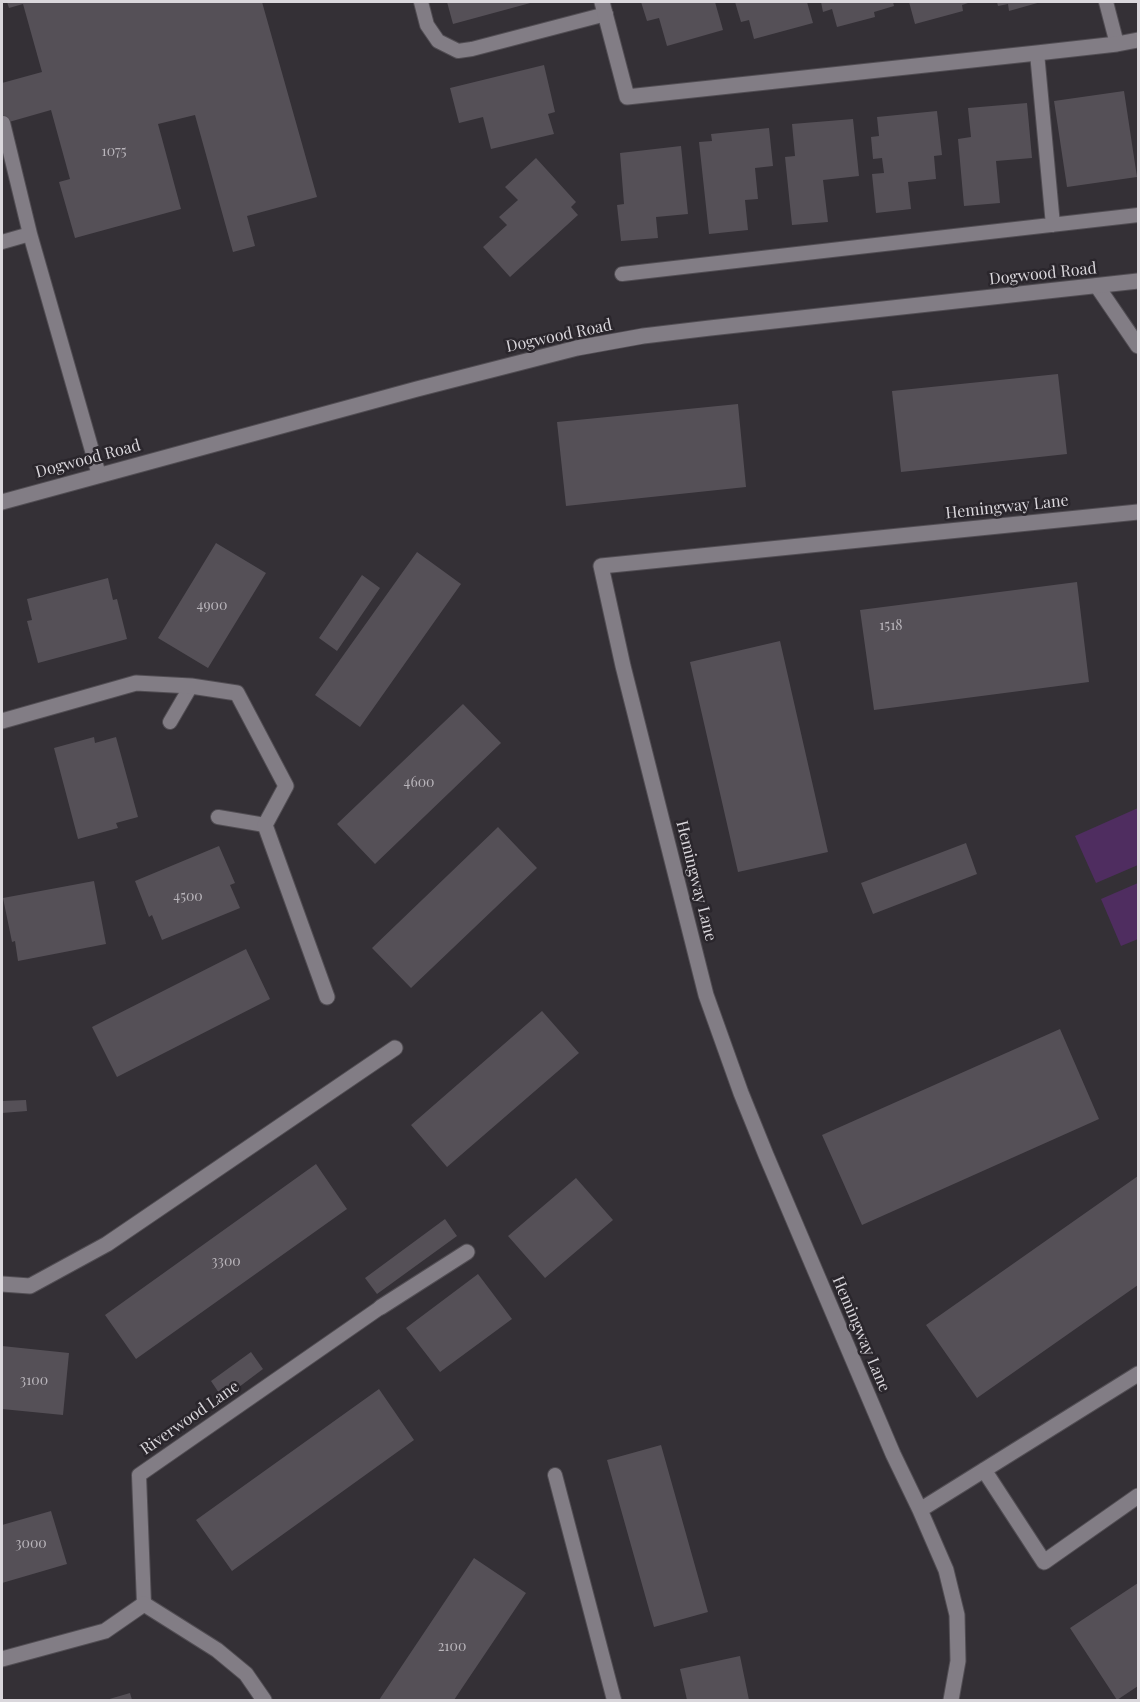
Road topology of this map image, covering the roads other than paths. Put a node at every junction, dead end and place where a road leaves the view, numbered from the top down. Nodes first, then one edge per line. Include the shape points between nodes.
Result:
1 (421, 2) edge
2 (1107, 2) edge
3 (604, 8) edge
4 (1138, 40) edge
5 (1118, 44) junction
6 (1037, 53) junction
7 (3, 123) edge
8 (7, 164) edge
9 (1138, 215) edge
10 (1053, 225) junction
11 (30, 234) junction
12 (2, 242) edge
13 (622, 274) dead end
14 (1138, 281) edge
15 (1097, 286) junction
16 (1138, 346) edge
17 (99, 475) junction
18 (2, 502) edge
19 (1138, 512) edge
20 (191, 686) junction
21 (2, 721) edge
22 (170, 722) dead end
23 (218, 817) dead end
24 (266, 825) junction
25 (327, 997) dead end
26 (395, 1048) dead end
27 (467, 1252) dead end
28 (2, 1284) edge
29 (381, 1307) joint
30 (1138, 1374) edge
31 (984, 1470) junction
32 (555, 1475) dead end
33 (1138, 1496) edge
34 (920, 1510) junction
35 (144, 1604) junction
36 (2, 1659) edge
37 (264, 1701) edge
38 (614, 1701) edge
39 (951, 1701) edge

1 - 3 lane via 427,25 438,41 458,51
2 - 5 lane
3 - 6 street via 627,96
4 - 5 street
5 - 6 street
6 - 10 lane
7 - 8 lane
8 - 11 lane
9 - 10 lane
10 - 13 lane
11 - 12 lane
11 - 17 lane
14 - 15 street, Dogwood Road
15 - 16 street
15 - 17 street, Dogwood Road via 710,328 577,348
17 - 18 street, Dogwood Road
19 - 34 street, Hemingway Lane via 602,566 623,666 706,995 766,1155
20 - 21 street via 136,683
20 - 22 lane
20 - 24 street via 237,693 286,786
23 - 24 lane
24 - 25 street
26 - 28 street via 107,1244 30,1286
27 - 29 street, Riverwood Lane
29 - 35 lane, Riverwood Lane via 139,1475
30 - 31 street
31 - 33 street via 1044,1562
31 - 34 street
32 - 38 lane
34 - 39 street, Hemingway Lane via 946,1570 957,1615 958,1661
35 - 36 street via 105,1631
35 - 37 street via 217,1650 246,1674

